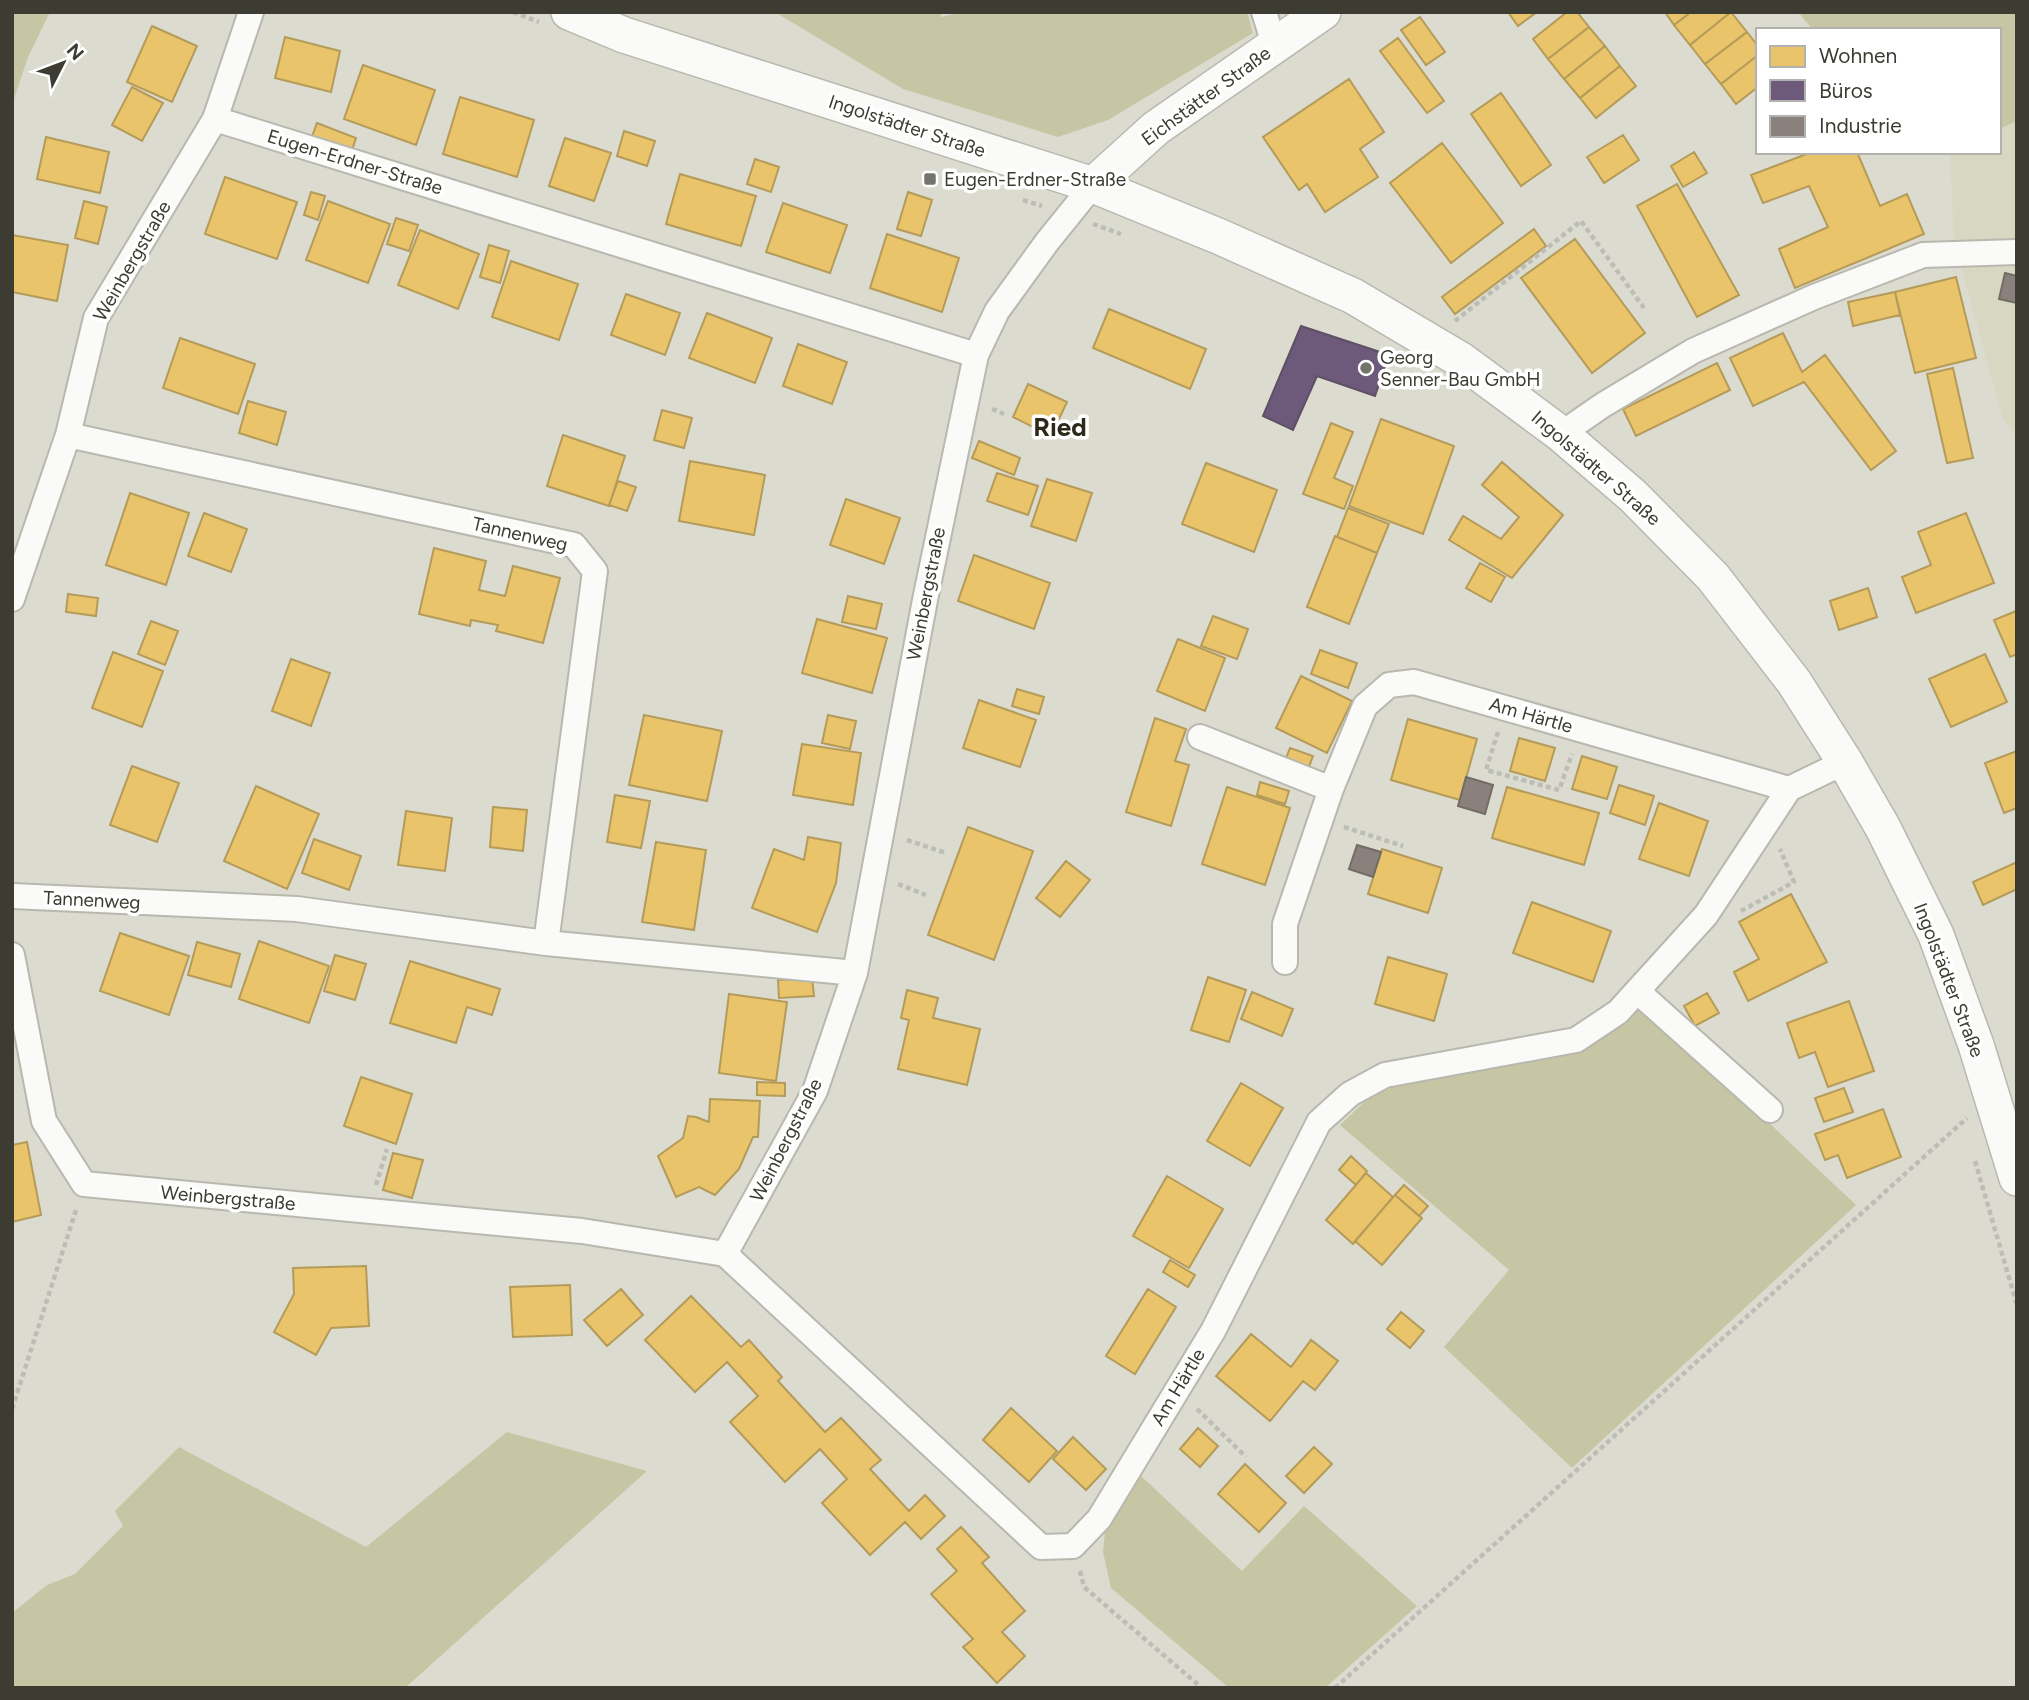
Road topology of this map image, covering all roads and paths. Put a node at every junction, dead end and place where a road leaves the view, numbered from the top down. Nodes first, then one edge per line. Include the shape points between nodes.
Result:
1 (251, 12) edge
2 (513, 12) edge
3 (1264, 12) edge
4 (1324, 12) edge
5 (554, 17) edge
6 (1275, 47) junction
7 (215, 119) junction
8 (1093, 185) junction
9 (1017, 197) dead end
10 (1068, 216) junction
11 (1133, 239) dead end
12 (2017, 252) edge
13 (1644, 308) dead end
14 (1433, 344) junction
15 (976, 355) junction
16 (1561, 434) junction
17 (68, 435) junction
18 (12, 599) edge
19 (1505, 708) junction
20 (1581, 729) junction
21 (1200, 737) dead end
22 (1845, 762) junction
23 (1331, 789) junction
24 (1788, 789) junction
25 (1320, 820) junction
26 (1767, 822) junction
27 (881, 831) junction
28 (1403, 846) dead end
29 (946, 853) dead end
30 (12, 896) edge
31 (1734, 915) dead end
32 (547, 943) junction
33 (12, 955) edge
34 (1285, 962) dead end
35 (855, 973) junction
36 (1637, 991) junction
37 (1976, 1108) junction
38 (1770, 1110) dead end
39 (1969, 1130) dead end
40 (387, 1149) dead end
41 (1973, 1152) dead end
42 (2017, 1178) edge
43 (84, 1184) junction
44 (368, 1211) junction
45 (725, 1254) junction
46 (2017, 1305) edge
47 (1177, 1390) junction
48 (12, 1409) edge
49 (1247, 1457) dead end
50 (1073, 1546) junction
51 (1202, 1688) edge
52 (1335, 1688) edge

1 - 7 street, Weinbergstraße
2 - 5 path
3 - 6 street
4 - 6 main road, Eichstätter Straße
5 - 8 main road, Ingolstädter Straße via 624,35
6 - 8 main road, Eichstätter Straße via 1156,128
7 - 15 street, Eugen-Erdner-Straße
7 - 17 street, Weinbergstraße via 96,318
8 - 10 street, Weinbergstraße
8 - 14 main road, Ingolstädter Straße via 1353,296
9 - 10 path
10 - 11 path
10 - 15 street, Weinbergstraße via 997,311
12 - 16 street via 1923,255 1814,297 1693,351
13 - 14 path via 1581,221
14 - 16 main road, Ingolstädter Straße
15 - 27 street, Weinbergstraße
16 - 22 main road, Ingolstädter Straße via 1633,496 1713,577 1794,682
17 - 18 street, Weinbergstraße
17 - 32 street, Tannenweg via 574,545 595,571
19 - 20 street, Am Härtle
19 - 20 path via 1486,770 1559,790
19 - 23 street, Am Härtle via 1414,682 1389,685 1365,706
20 - 24 street, Am Härtle
21 - 23 street
22 - 24 street
22 - 37 main road, Ingolstädter Straße via 1936,935
23 - 25 street, Am Härtle
24 - 26 street, Am Härtle
25 - 28 path
25 - 34 street, Am Härtle via 1286,924
26 - 31 path via 1794,882
26 - 36 street, Am Härtle via 1706,915
27 - 29 path
27 - 35 street, Weinbergstraße
30 - 32 street, Tannenweg via 297,909
32 - 35 street, Tannenweg
33 - 43 street via 44,1121
35 - 45 street, Weinbergstraße via 816,1091
36 - 38 street
36 - 47 street, Am Härtle via 1618,1012 1576,1040 1385,1075 1350,1094 1319,1122 1213,1331
37 - 39 path
37 - 42 main road, Ingolstädter Straße
37 - 52 path
40 - 44 path
41 - 46 path
43 - 44 street, Weinbergstraße
43 - 48 path
44 - 45 street, Weinbergstraße via 582,1231
45 - 50 street via 1041,1547
47 - 49 path
47 - 50 street, Am Härtle via 1098,1519
50 - 51 path via 1084,1587

